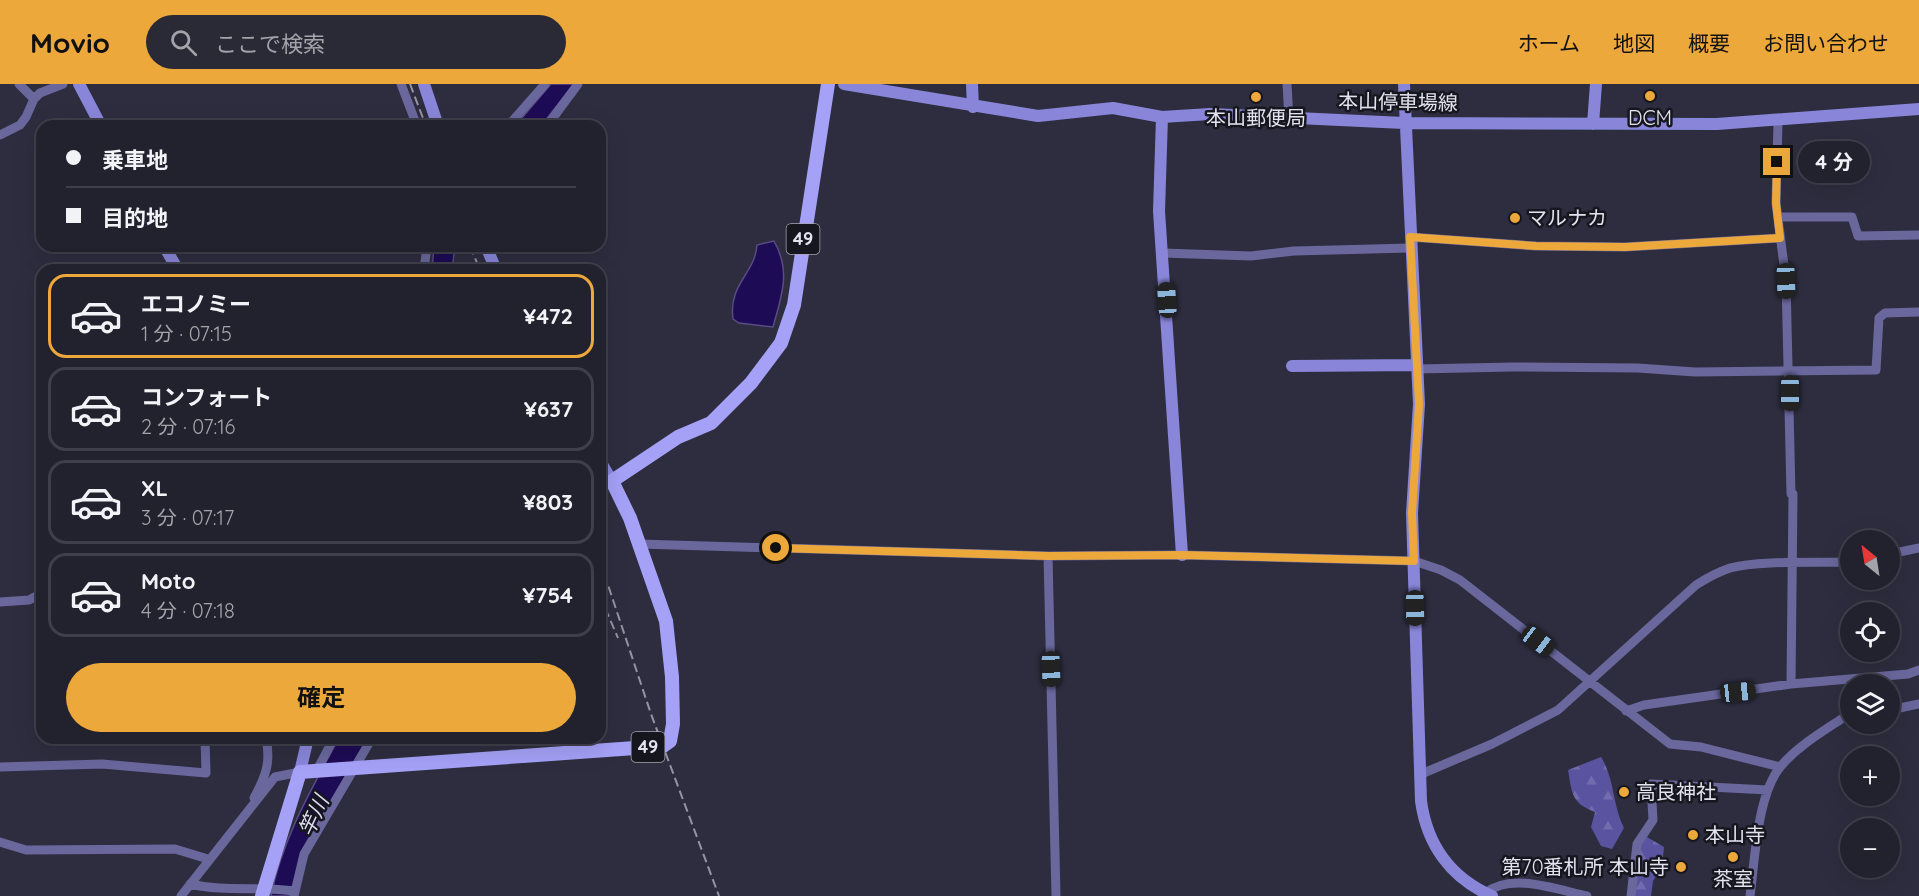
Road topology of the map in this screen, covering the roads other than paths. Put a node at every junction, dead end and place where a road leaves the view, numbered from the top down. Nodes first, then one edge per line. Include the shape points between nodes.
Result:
1 (19, 84) edge
2 (63, 84) edge
3 (80, 84) edge
4 (401, 84) edge
5 (424, 84) edge
6 (545, 84) edge
7 (578, 84) edge
8 (828, 84) edge
9 (844, 84) edge
10 (972, 84) edge
11 (1287, 84) edge
12 (1404, 84) edge
13 (1596, 84) edge
14 (34, 99) junction
15 (973, 107) junction
16 (1919, 110) edge
17 (1162, 117) junction
18 (1289, 119) junction
19 (98, 120) edge
20 (415, 120) edge
21 (436, 120) edge
22 (513, 120) edge
23 (551, 120) edge
24 (1778, 122) junction
25 (1404, 123) junction
26 (1593, 124) junction
27 (0, 135) edge
28 (1778, 217) junction
29 (1919, 235) edge
30 (1780, 238) junction
31 (1410, 242) junction
32 (1163, 253) junction
33 (1919, 312) edge
34 (1292, 366) dead end
35 (1417, 367) junction
36 (1790, 370) junction
37 (606, 471) edge
38 (612, 481) junction
39 (640, 544) junction
40 (1919, 548) edge
41 (1900, 552) edge
42 (1182, 555) junction
43 (1048, 556) junction
44 (1414, 561) junction
45 (1840, 562) edge
46 (1793, 564) junction
47 (36, 596) edge
48 (0, 602) edge
49 (1919, 670) edge
50 (1591, 681) junction
51 (1791, 684) junction
52 (1919, 704) edge
53 (1900, 708) edge
54 (1626, 711) junction
55 (1840, 722) edge
56 (205, 744) edge
57 (267, 744) edge
58 (307, 744) edge
59 (331, 744) edge
60 (368, 744) edge
61 (0, 767) edge
62 (1780, 767) junction
63 (354, 768) junction
64 (318, 770) junction
65 (300, 772) junction
66 (1419, 775) junction
67 (1768, 790) junction
68 (0, 842) edge
69 (211, 855) junction
70 (190, 884) junction
71 (265, 890) edge
72 (294, 893) edge
73 (1489, 895) edge
74 (181, 896) edge
75 (1056, 896) edge
76 (1587, 896) edge
77 (1631, 896) edge
78 (1750, 896) edge

1 - 14 street
2 - 14 street
3 - 19 street
4 - 20 street
5 - 21 street
6 - 22 street
7 - 23 street
8 - 38 main road, 49 via 794,305 781,343 751,383 711,423 678,437
9 - 15 street, 本山停車場線
10 - 15 street
11 - 18 street
12 - 25 street
13 - 26 street
14 - 27 street via 20,125
15 - 17 street, 本山停車場線 via 1038,116 1113,108
16 - 24 street, 本山停車場線
17 - 18 street, 本山停車場線 via 1210,114
17 - 32 street via 1159,211
18 - 25 street, 本山停車場線
24 - 26 street, 本山停車場線
24 - 28 street
25 - 26 street, 本山停車場線
25 - 31 street
28 - 29 street via 1852,217 1858,236
28 - 30 street
30 - 31 street via 1625,247
30 - 36 street
31 - 32 street via 1251,256
31 - 35 street
32 - 42 street
33 - 36 street via 1885,313 1879,318 1876,370
34 - 35 street
35 - 36 street
35 - 44 street
36 - 46 street
37 - 38 street
38 - 39 main road, 49
39 - 43 street
39 - 63 main road, 49 via 666,621 672,677 670,741 663,746
40 - 41 street
42 - 43 street
42 - 44 street
43 - 75 street
44 - 50 street via 1460,580
44 - 66 street
45 - 46 street
46 - 50 street via 1731,568 1712,575 1696,585
46 - 51 street
47 - 48 street
49 - 51 street
50 - 54 street
50 - 66 street via 1558,710
51 - 54 street via 1644,705
52 - 53 street
54 - 62 street via 1670,744 1701,747
55 - 62 street via 1801,747
56 - 61 street via 206,773 102,764
57 - 69 street via 268,770 252,802
58 - 65 street
59 - 64 street
60 - 63 street
62 - 67 street
63 - 64 main road, 49
63 - 72 street via 304,854
64 - 65 main road, 49
65 - 69 street via 275,777
65 - 71 main road
66 - 73 street via 1423,816 1435,847 1455,872
67 - 77 street via 1651,784 1653,820 1637,844
67 - 78 street
68 - 69 street via 26,849 175,849
69 - 70 street
70 - 71 street
70 - 74 street
71 - 72 street
73 - 76 street via 1495,885 1516,884

